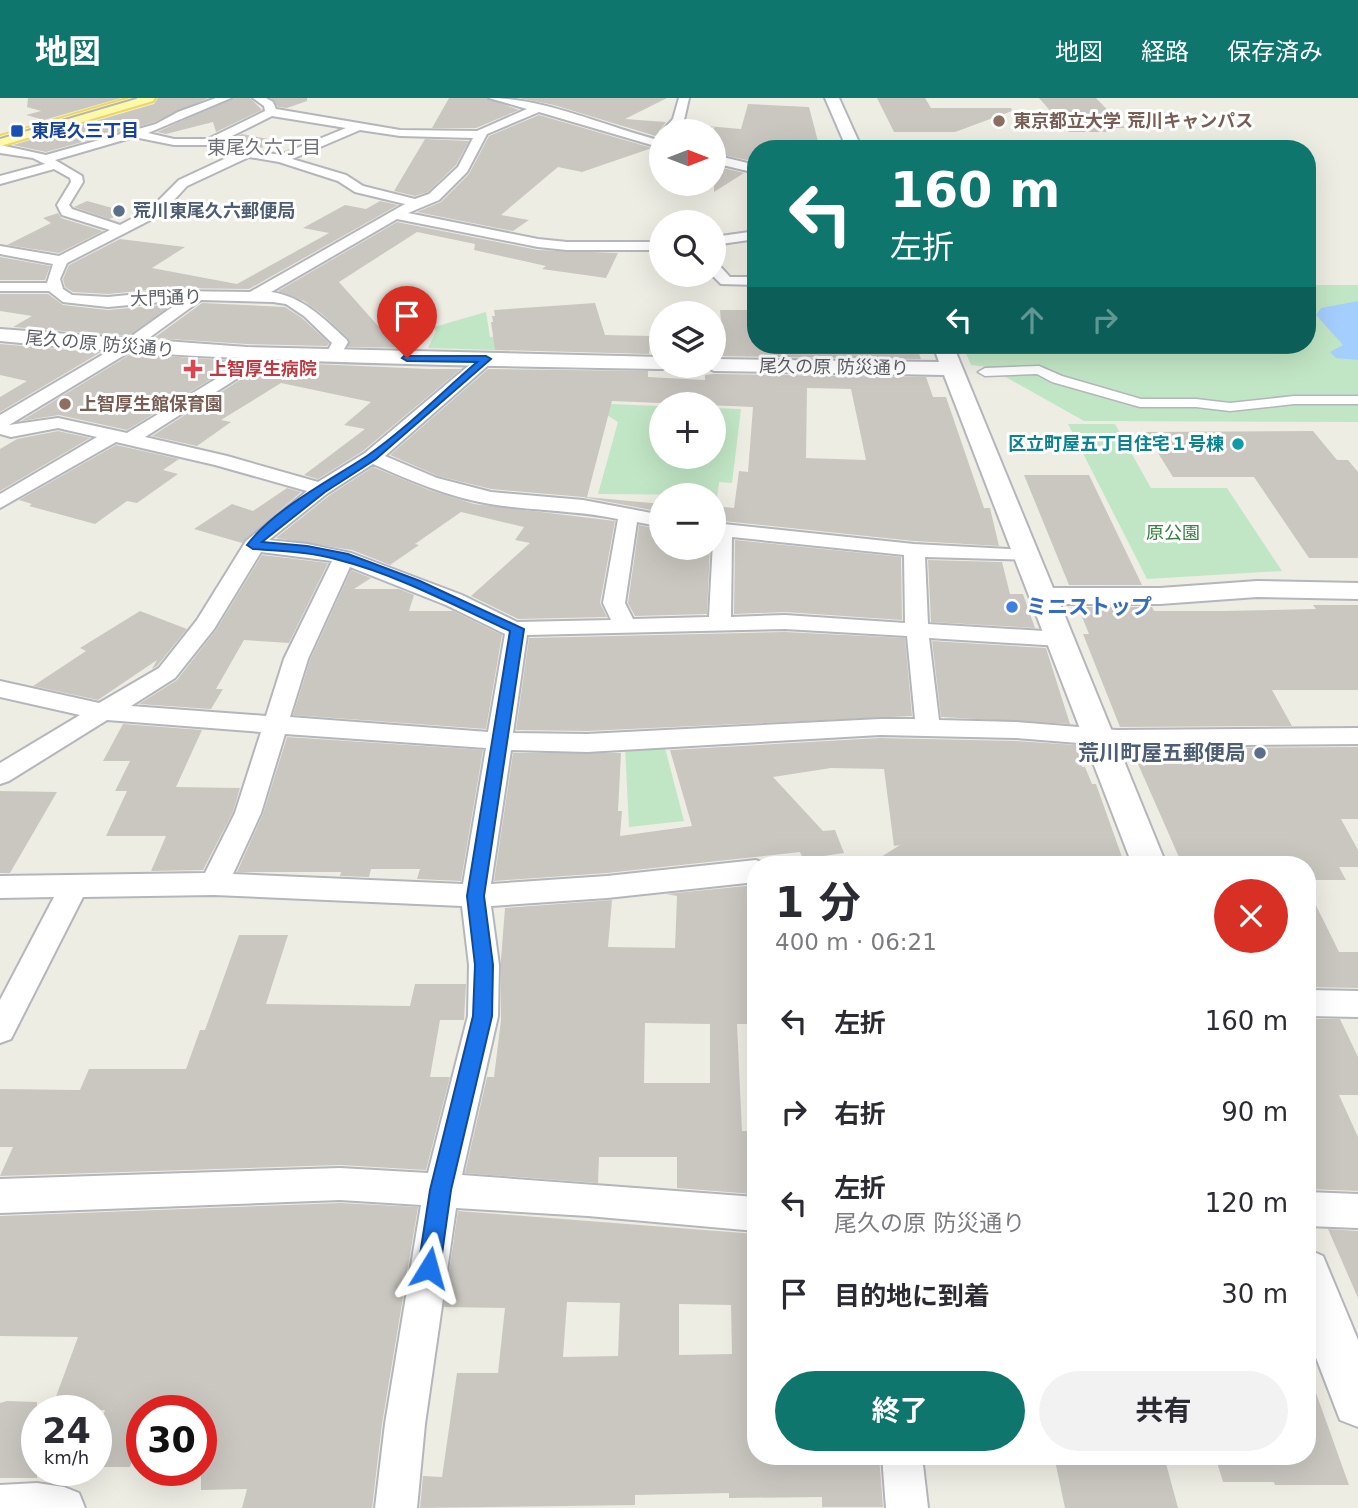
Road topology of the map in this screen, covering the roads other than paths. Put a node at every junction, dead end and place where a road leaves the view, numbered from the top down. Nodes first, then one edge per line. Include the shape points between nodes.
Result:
1 (119, 98) edge
2 (147, 98) edge
3 (226, 98) edge
4 (258, 98) edge
5 (494, 98) edge
6 (684, 98) edge
7 (832, 98) edge
8 (566, 104) dead end
9 (546, 109) junction
10 (271, 112) junction
11 (678, 119) edge
12 (360, 126) junction
13 (0, 132) edge
14 (136, 134) junction
15 (481, 135) junction
16 (649, 139) edge
17 (851, 140) edge
18 (0, 141) edge
19 (208, 143) junction
20 (0, 149) edge
21 (248, 153) junction
22 (281, 159) junction
23 (52, 162) junction
24 (726, 162) edge
25 (747, 167) edge
26 (0, 180) edge
27 (416, 203) junction
28 (396, 215) junction
29 (119, 229) junction
30 (747, 237) edge
31 (726, 240) edge
32 (649, 246) edge
33 (0, 250) edge
34 (61, 261) junction
35 (726, 281) edge
36 (747, 281) edge
37 (0, 287) edge
38 (55, 287) junction
39 (197, 296) junction
40 (252, 297) junction
41 (0, 335) edge
42 (125, 348) junction
43 (265, 354) junction
44 (332, 356) junction
45 (948, 357) edge
46 (486, 359) junction
47 (649, 363) edge
48 (726, 365) edge
49 (985, 372) dead end
50 (1358, 400) edge
51 (0, 423) edge
52 (0, 428) edge
53 (122, 438) junction
54 (372, 457) junction
55 (321, 489) junction
56 (0, 502) edge
57 (628, 516) junction
58 (649, 519) edge
59 (726, 530) edge
60 (253, 545) junction
61 (914, 550) junction
62 (1028, 556) junction
63 (344, 557) junction
64 (719, 560) edge
65 (1358, 590) edge
66 (1044, 596) junction
67 (720, 624) junction
68 (626, 627) junction
69 (517, 629) junction
70 (916, 630) junction
71 (1060, 639) junction
72 (0, 688) edge
73 (102, 712) junction
74 (274, 726) junction
75 (928, 727) junction
76 (1358, 736) edge
77 (1099, 738) junction
78 (499, 741) junction
79 (0, 775) edge
80 (1146, 856) edge
81 (747, 872) edge
82 (214, 884) junction
83 (74, 886) junction
84 (0, 887) edge
85 (475, 896) junction
86 (1316, 1003) edge
87 (1358, 1004) edge
88 (0, 1030) edge
89 (441, 1190) junction
90 (0, 1196) edge
91 (1316, 1210) edge
92 (1358, 1212) edge
93 (747, 1213) edge
94 (1316, 1295) edge
95 (1358, 1402) edge
96 (903, 1465) edge
97 (0, 1506) edge
98 (64, 1508) edge
99 (396, 1508) edge
100 (907, 1508) edge

1 - 13 main road
2 - 18 main road
3 - 14 street
4 - 10 street via 269,104
5 - 9 street
6 - 11 street
7 - 17 street
8 - 9 street
9 - 15 street
9 - 16 street
10 - 12 street
10 - 19 street
12 - 15 street via 400,133
12 - 22 street
14 - 19 street
14 - 23 street
15 - 27 street via 463,169 435,197
19 - 21 street
20 - 23 street
21 - 22 street
21 - 29 street via 183,184 155,212
22 - 27 street via 342,178 359,189
23 - 26 street
23 - 29 street via 76,176 63,205 66,212
24 - 25 street
27 - 28 street
28 - 32 street via 542,244
28 - 40 street
29 - 34 street
30 - 31 street
33 - 34 street
34 - 38 street via 53,279
35 - 36 street
37 - 38 street
38 - 39 street, 大門通り via 62,297 85,302
39 - 40 street, 大門通り
39 - 42 street
40 - 44 street, 大門通り via 291,301 309,313 340,342
41 - 42 street, 尾久の原 防災通り
42 - 43 street, 尾久の原 防災通り
42 - 51 street
43 - 44 street, 尾久の原 防災通り
43 - 53 street
44 - 46 street, 尾久の原 防災通り
45 - 48 street, 尾久の原 防災通り
45 - 62 street
46 - 47 street, 尾久の原 防災通り
46 - 54 street
49 - 50 street via 1039,370 1140,403 1230,407
52 - 53 street via 11,432 58,423
53 - 55 street
53 - 56 street
54 - 55 street
54 - 57 street via 430,482 490,498 583,506
55 - 60 street
57 - 58 street
57 - 68 street via 614,603
59 - 61 street
60 - 63 street
60 - 73 street via 206,624 167,673
61 - 62 street
61 - 70 street
62 - 66 street
63 - 69 street
63 - 74 street via 296,659
64 - 67 street
65 - 66 street
66 - 71 street
67 - 68 street
67 - 70 street via 785,622
68 - 69 street
69 - 78 street
70 - 71 street
70 - 75 street
71 - 77 street
72 - 73 street
73 - 74 street
73 - 79 street
74 - 78 street
74 - 82 street via 248,813
75 - 77 street
75 - 78 street via 587,743
76 - 77 street
77 - 80 street
78 - 85 street
81 - 85 street
82 - 83 street
82 - 85 street
83 - 84 street
83 - 88 street
85 - 89 street via 484,965 483,1016
86 - 87 street
89 - 90 street via 328,1184
89 - 93 street
89 - 99 street
91 - 92 street
94 - 95 street
96 - 100 street
97 - 98 street

